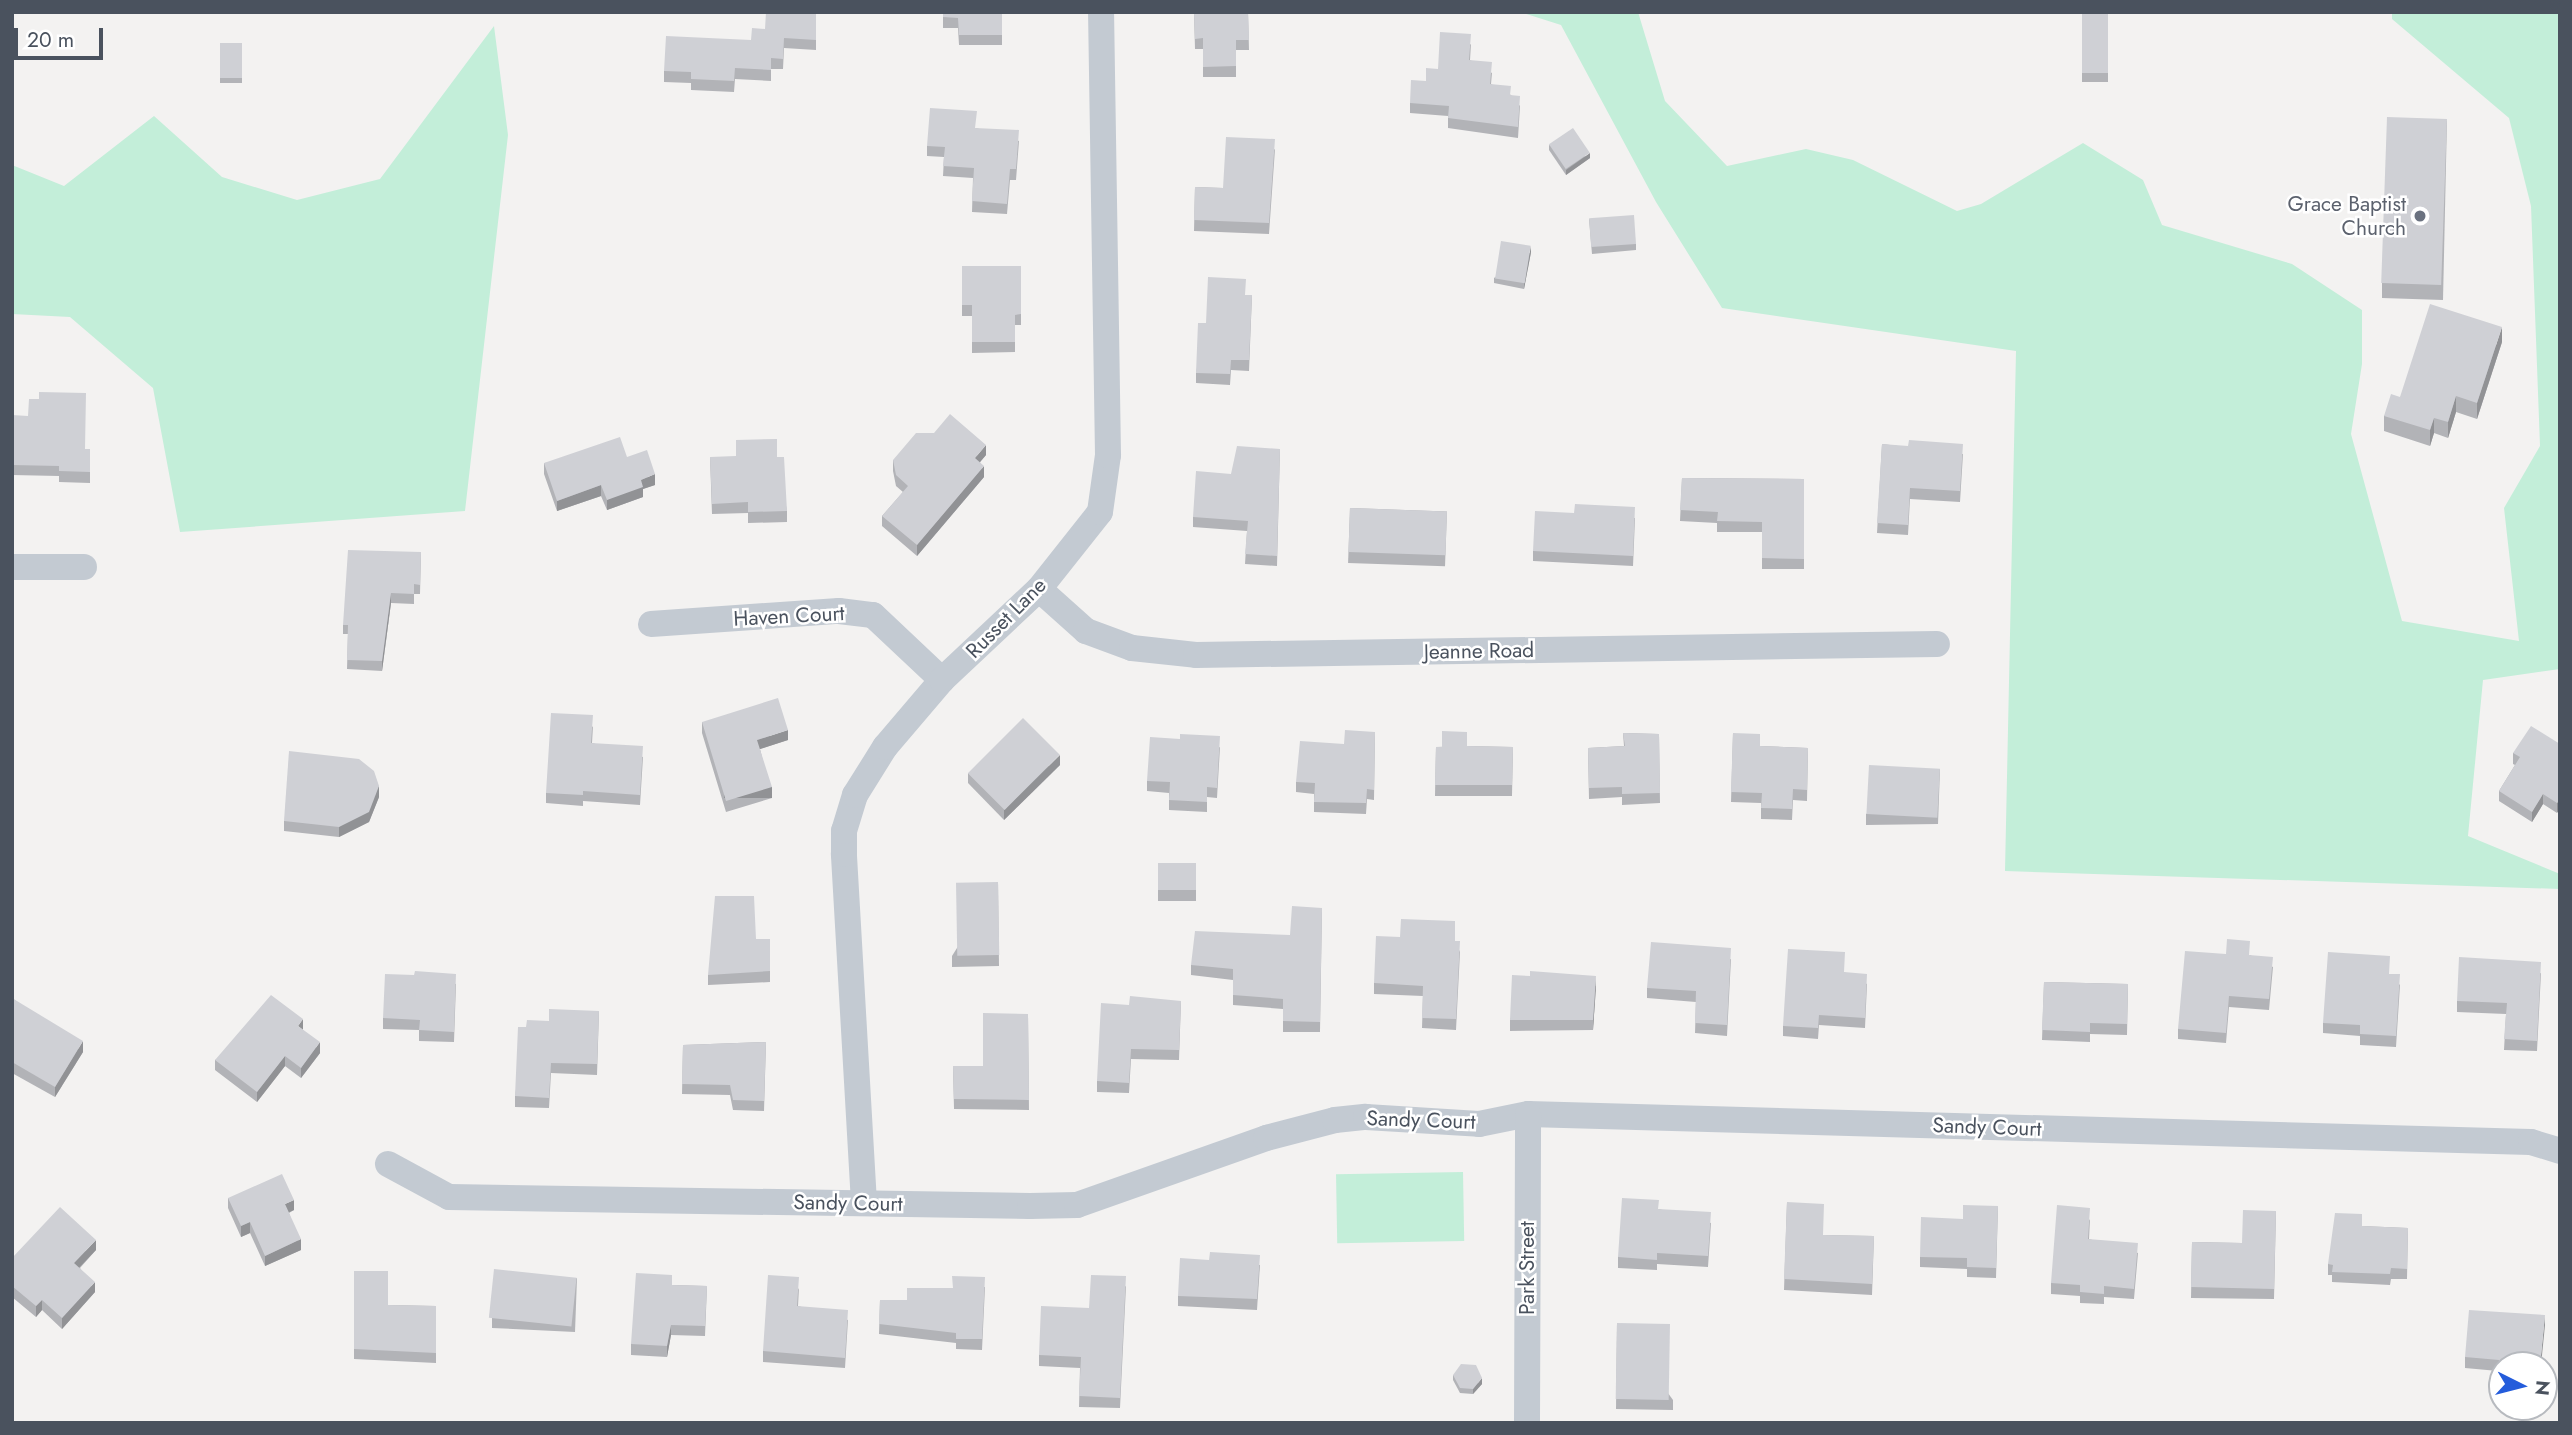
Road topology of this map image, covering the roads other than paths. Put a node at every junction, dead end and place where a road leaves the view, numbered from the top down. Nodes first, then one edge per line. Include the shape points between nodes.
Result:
1 (1101, 12) edge
2 (83, 566) dead end
3 (12, 567) edge
4 (1039, 589) junction
5 (651, 624) dead end
6 (1937, 644) dead end
7 (942, 680) junction
8 (1528, 1114) junction
9 (2560, 1151) edge
10 (387, 1164) dead end
11 (864, 1203) junction
12 (1527, 1423) edge

1 - 4 street, Russet Lane via 1108,455 1100,512
2 - 3 street
4 - 6 street, Jeanne Road via 1086,631 1132,648 1196,655
4 - 7 street, Russet Lane
5 - 7 street, Haven Court via 839,611 873,615
7 - 11 street, Russet Lane via 868,770 844,831
8 - 9 street, Sandy Court via 2530,1142
8 - 11 street, Sandy Court via 1479,1124 1335,1119 1266,1138 1077,1205
8 - 12 street, Park Street
10 - 11 street, Sandy Court via 449,1197

